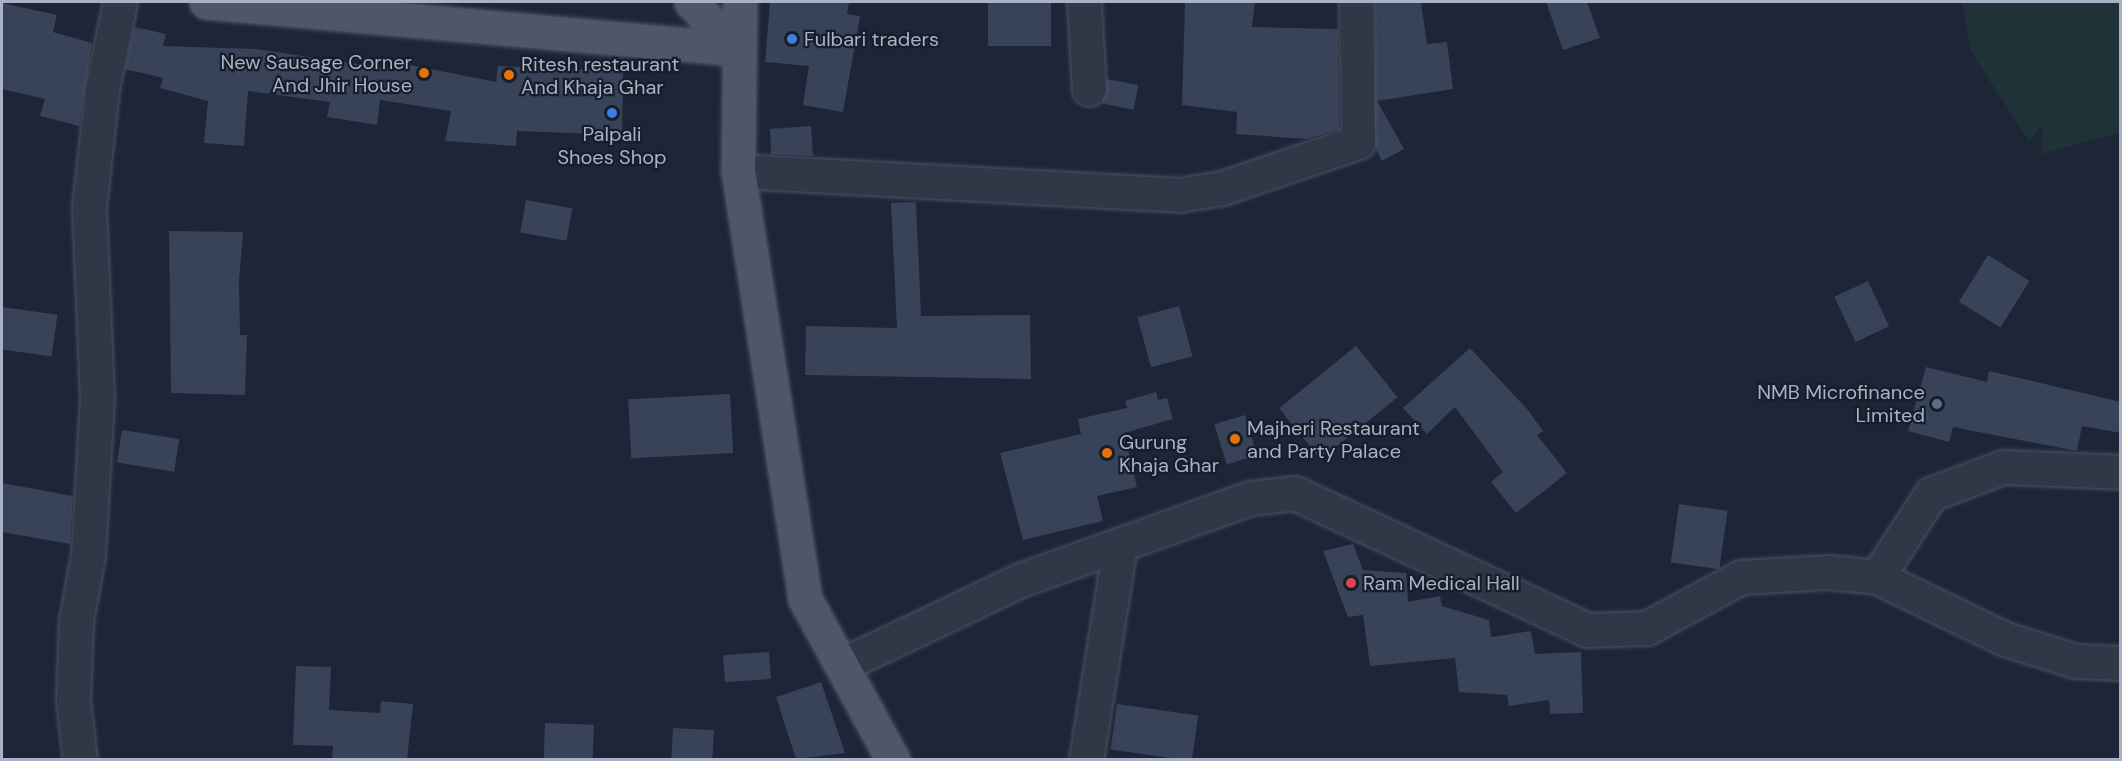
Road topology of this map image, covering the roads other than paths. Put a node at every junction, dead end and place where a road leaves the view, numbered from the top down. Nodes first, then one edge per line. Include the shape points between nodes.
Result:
1 (120, 2) edge
2 (206, 2) edge
3 (691, 2) edge
4 (740, 2) edge
5 (1084, 2) edge
6 (1356, 2) edge
7 (737, 49) junction
8 (1089, 89) dead end
9 (738, 171) junction
10 (2121, 472) edge
11 (1120, 545) junction
12 (1877, 577) junction
13 (2121, 663) edge
14 (842, 665) junction
15 (80, 759) edge
16 (893, 759) edge
17 (1086, 759) edge

1 - 15 street via 102,89 89,207 97,409 88,555 76,632 73,701
2 - 7 main road
3 - 7 main road
4 - 7 main road
5 - 8 street
6 - 9 street via 1358,142 1222,188 1178,195
7 - 9 main road
9 - 14 main road via 805,599
10 - 12 street via 2003,467 1931,494
11 - 12 street via 1250,498 1295,493 1587,630 1647,628 1741,577 1829,572
11 - 14 street via 1020,580
11 - 17 street
12 - 13 street via 2005,639 2075,661
14 - 16 main road

